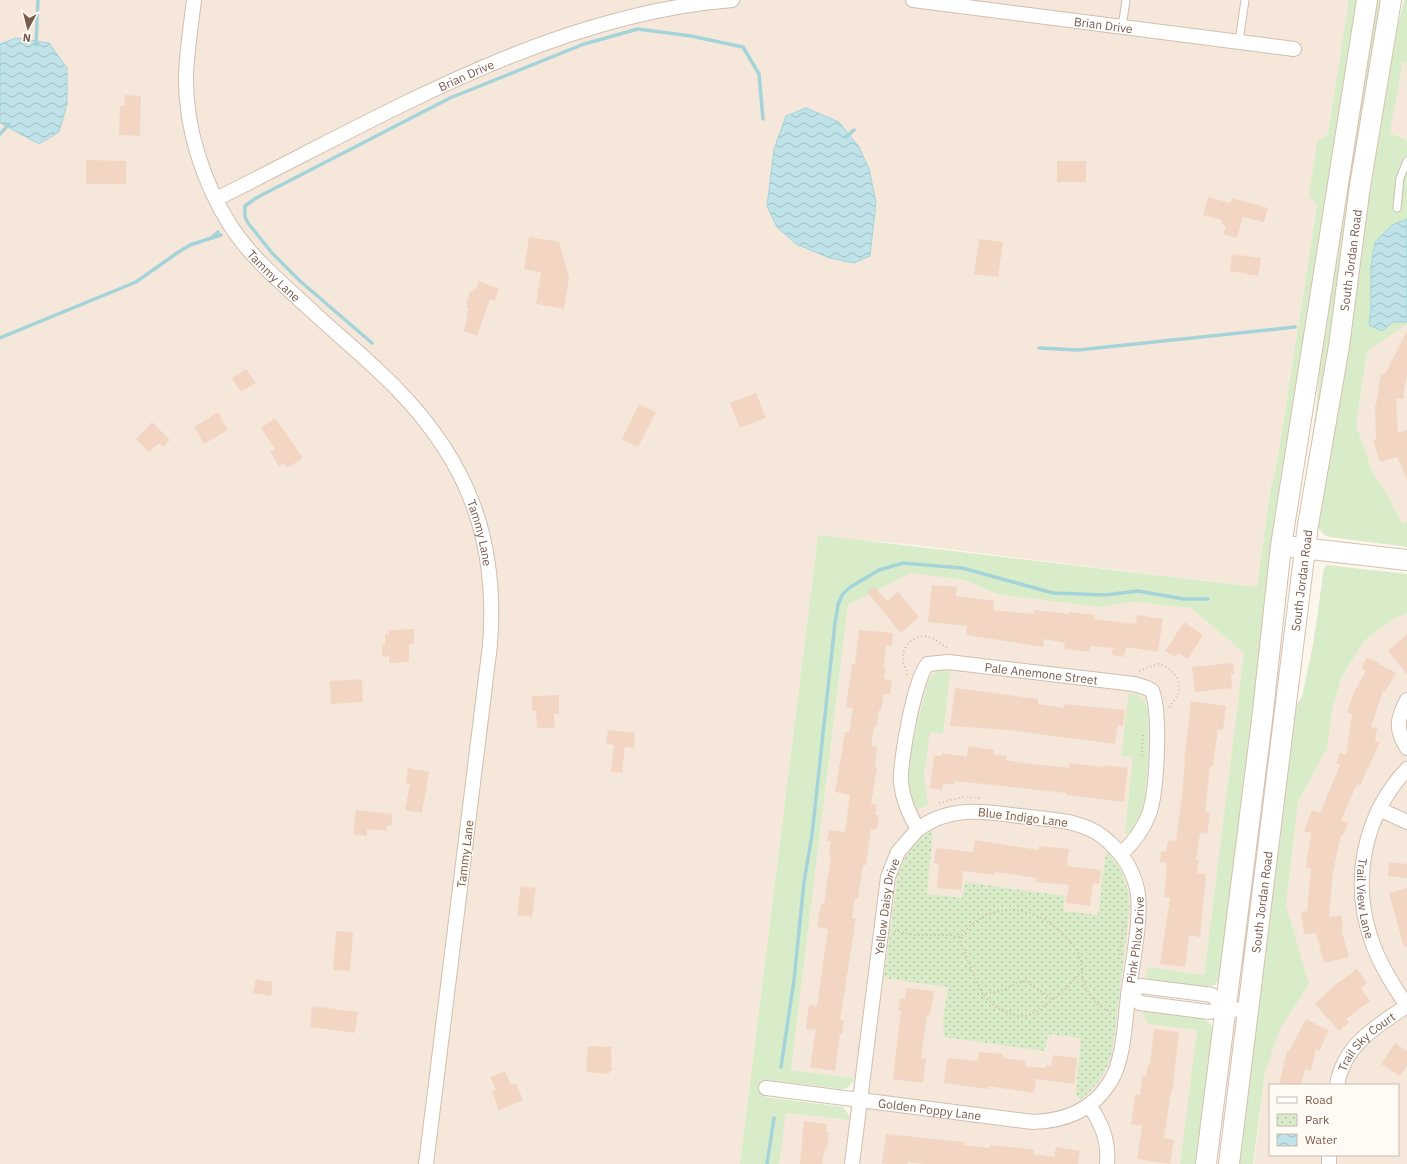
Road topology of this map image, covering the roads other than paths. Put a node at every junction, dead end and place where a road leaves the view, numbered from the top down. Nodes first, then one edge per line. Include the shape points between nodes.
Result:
1 (194, 0) edge
2 (732, 0) edge
3 (913, 0) edge
4 (1126, 0) edge
5 (1245, 0) edge
6 (1368, 0) edge
7 (1391, 0) edge
8 (1122, 27) junction
9 (1239, 41) junction
10 (1294, 49) dead end
11 (1407, 161) edge
12 (216, 199) junction
13 (1397, 208) dead end
14 (1281, 546) junction
15 (1306, 548) junction
16 (1407, 560) edge
17 (1407, 700) edge
18 (1407, 748) edge
19 (1407, 769) edge
20 (1379, 809) junction
21 (1407, 822) edge
22 (918, 829) junction
23 (1121, 854) junction
24 (1128, 993) junction
25 (1407, 1006) edge
26 (1225, 1008) junction
27 (1247, 1011) junction
28 (1337, 1084) edge
29 (766, 1088) dead end
30 (860, 1100) junction
31 (1089, 1105) junction
32 (426, 1164) edge
33 (852, 1164) edge
34 (1107, 1164) edge
35 (1206, 1164) edge
36 (1228, 1164) edge

1 - 12 street, Tammy Lane via 187,54 188,100 197,150
2 - 12 street, Brian Drive via 681,6 638,15 532,47 383,115
3 - 8 street, Brian Drive
4 - 8 lane
5 - 9 lane
6 - 14 main road, South Jordan Road
7 - 15 main road, South Jordan Road via 1360,186
8 - 9 street, Brian Drive
9 - 10 street, Brian Drive
11 - 13 lane via 1400,178
12 - 32 street, Tammy Lane via 231,227 266,268 396,388 435,432 453,460 469,493 480,522 487,553 492,607 488,660
14 - 15 main road
14 - 26 main road, South Jordan Road via 1262,720
15 - 16 main road
15 - 27 main road, South Jordan Road
17 - 18 street via 1398,726 1399,734
19 - 20 street, Trail View Lane
20 - 21 street
20 - 25 street, Trail View Lane via 1363,861 1363,908 1377,954
22 - 23 street, Blue Indigo Lane via 937,818 964,811 983,811 1086,827
22 - 23 street, Pale Anemone Street via 906,806 900,774 906,736 926,660 1111,681 1154,689 1156,705 1156,767 1150,812 1142,829
22 - 30 street, Yellow Daisy Drive via 898,852 888,877
23 - 24 street, Pink Phlox Drive via 1133,876 1138,905
24 - 26 street via 1140,1003 1209,1012
24 - 31 street, Pink Phlox Drive via 1118,1064 1108,1086
25 - 28 street, Trail Sky Court via 1359,1040 1342,1067
26 - 27 street
26 - 35 main road, South Jordan Road
27 - 36 main road, South Jordan Road
29 - 30 street, Golden Poppy Lane
30 - 31 street, Golden Poppy Lane via 1033,1122 1063,1118
30 - 33 street, Yellow Daisy Drive
31 - 34 street via 1104,1132

